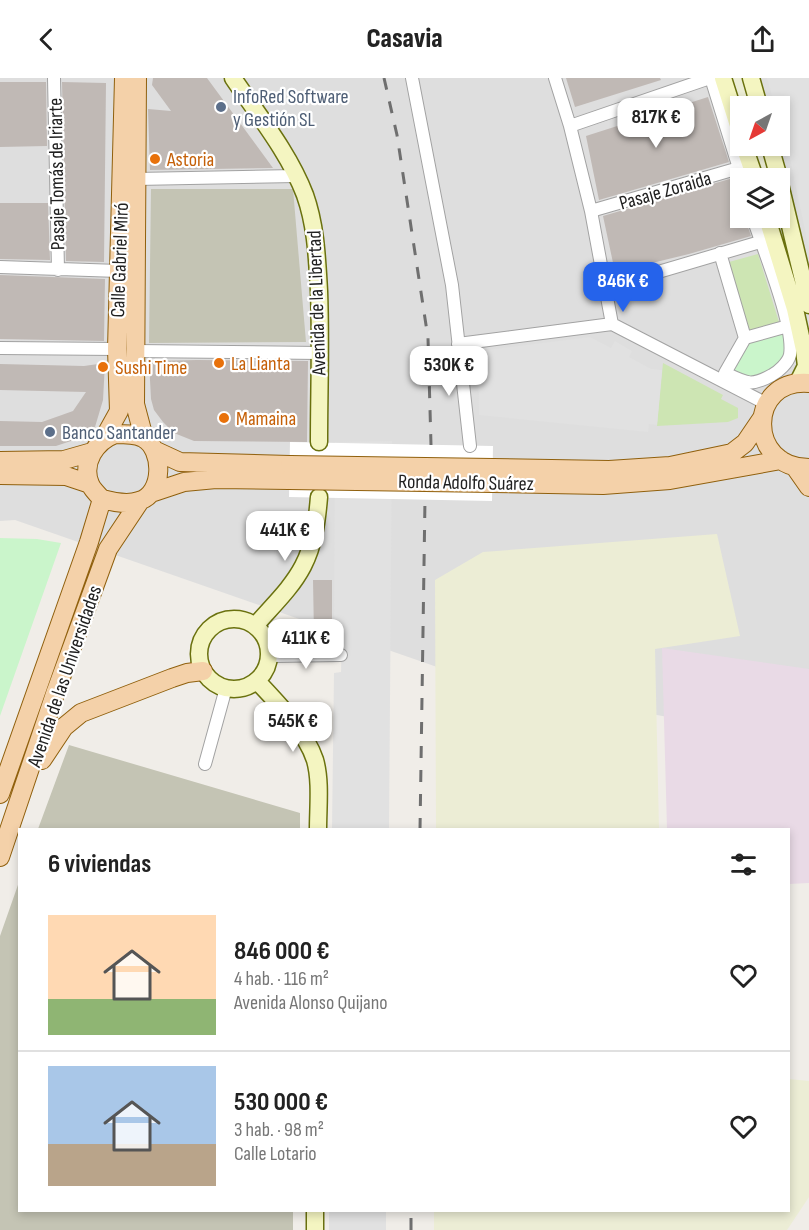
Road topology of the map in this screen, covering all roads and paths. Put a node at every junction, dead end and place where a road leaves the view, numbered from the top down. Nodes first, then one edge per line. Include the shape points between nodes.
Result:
1 (54, 78) edge
2 (124, 78) edge
3 (137, 78) edge
4 (233, 78) edge
5 (412, 78) edge
6 (555, 78) edge
7 (710, 78) edge
8 (723, 78) edge
9 (751, 78) edge
10 (756, 96) edge
11 (730, 100) edge
12 (570, 126) junction
13 (738, 168) edge
14 (730, 174) edge
15 (296, 176) junction
16 (136, 179) junction
17 (591, 211) junction
18 (790, 226) edge
19 (756, 228) edge
20 (770, 228) edge
21 (760, 242) junction
22 (720, 253) junction
23 (0, 267) edge
24 (58, 270) junction
25 (119, 271) junction
26 (604, 288) junction
27 (809, 305) edge
28 (612, 324) junction
29 (788, 326) junction
30 (745, 338) junction
31 (458, 344) junction
32 (0, 348) edge
33 (117, 349) junction
34 (135, 351) junction
35 (320, 353) junction
36 (804, 383) edge
37 (764, 411) junction
38 (104, 438) junction
39 (319, 442) dead end
40 (149, 444) junction
41 (470, 446) dead end
42 (92, 453) junction
43 (0, 461) edge
44 (795, 465) edge
45 (290, 472) junction
46 (0, 475) edge
47 (493, 475) junction
48 (90, 484) junction
49 (809, 487) edge
50 (146, 497) junction
51 (319, 497) dead end
52 (102, 500) junction
53 (255, 626) junction
54 (341, 655) dead end
55 (269, 656) junction
56 (203, 671) junction
57 (256, 681) junction
58 (226, 688) junction
59 (205, 764) dead end
60 (27, 781) junction
61 (0, 794) edge
62 (318, 828) edge
63 (0, 857) edge
64 (315, 1212) edge
65 (315, 1230) edge

1 - 24 street, Pasaje Tomás de Iriarte
2 - 25 main road, Calle Gabriel Miró
3 - 16 main road, Calle Gabriel Miró
4 - 15 main road, Avenida de la Libertad
5 - 31 street via 452,285
6 - 12 street
7 - 12 street
7 - 13 street
8 - 11 main road
9 - 10 main road
12 - 17 street
14 - 17 street, Pasaje Zoraida
15 - 16 street
15 - 35 main road, Avenida de la Libertad via 305,195 317,248
16 - 34 main road, Calle Gabriel Miró
17 - 26 street
18 - 27 main road
19 - 21 street
20 - 36 main road via 804,350
21 - 22 street
21 - 29 street
22 - 26 street
22 - 30 street
23 - 24 street
24 - 25 street
25 - 33 main road, Calle Gabriel Miró
26 - 28 street
28 - 31 street
28 - 37 street
29 - 30 street
29 - 30 street via 790,357 778,372 758,384 725,374
31 - 41 street
32 - 33 street
33 - 38 main road, Calle Gabriel Miró via 119,411
34 - 35 street
34 - 40 main road, Calle Gabriel Miró via 135,404
35 - 39 main road, Avenida de la Libertad
36 - 37 main road, Ronda Adolfo Suárez via 785,386
37 - 44 main road via 764,437 769,449
37 - 47 main road, Ronda Adolfo Suárez via 745,443 732,453 669,466
38 - 40 main road via 126,434
38 - 42 main road
40 - 45 main road, Ronda Adolfo Suárez via 180,462
40 - 50 main road via 159,465 156,483
42 - 43 main road via 64,460
42 - 48 main road
44 - 47 main road, Ronda Adolfo Suárez via 603,485
44 - 49 main road
45 - 47 main road, Ronda Adolfo Suárez, bridge
45 - 50 main road, Ronda Adolfo Suárez via 183,482
46 - 48 main road via 66,476
48 - 52 main road
50 - 52 main road via 117,503
50 - 60 main road, Avenida de las Universidades via 108,549
51 - 53 main road via 314,535 302,567
52 - 61 main road, Avenida de las Universidades
53 - 55 main road via 268,644
53 - 56 main road via 231,619 207,630 199,650
54 - 55 street
55 - 57 main road via 268,665
56 - 58 main road
56 - 60 main road via 172,678 81,713 63,727
57 - 58 main road via 247,687
57 - 62 main road via 288,716 315,759
58 - 59 street
60 - 63 main road, Avenida de las Universidades
64 - 65 main road

